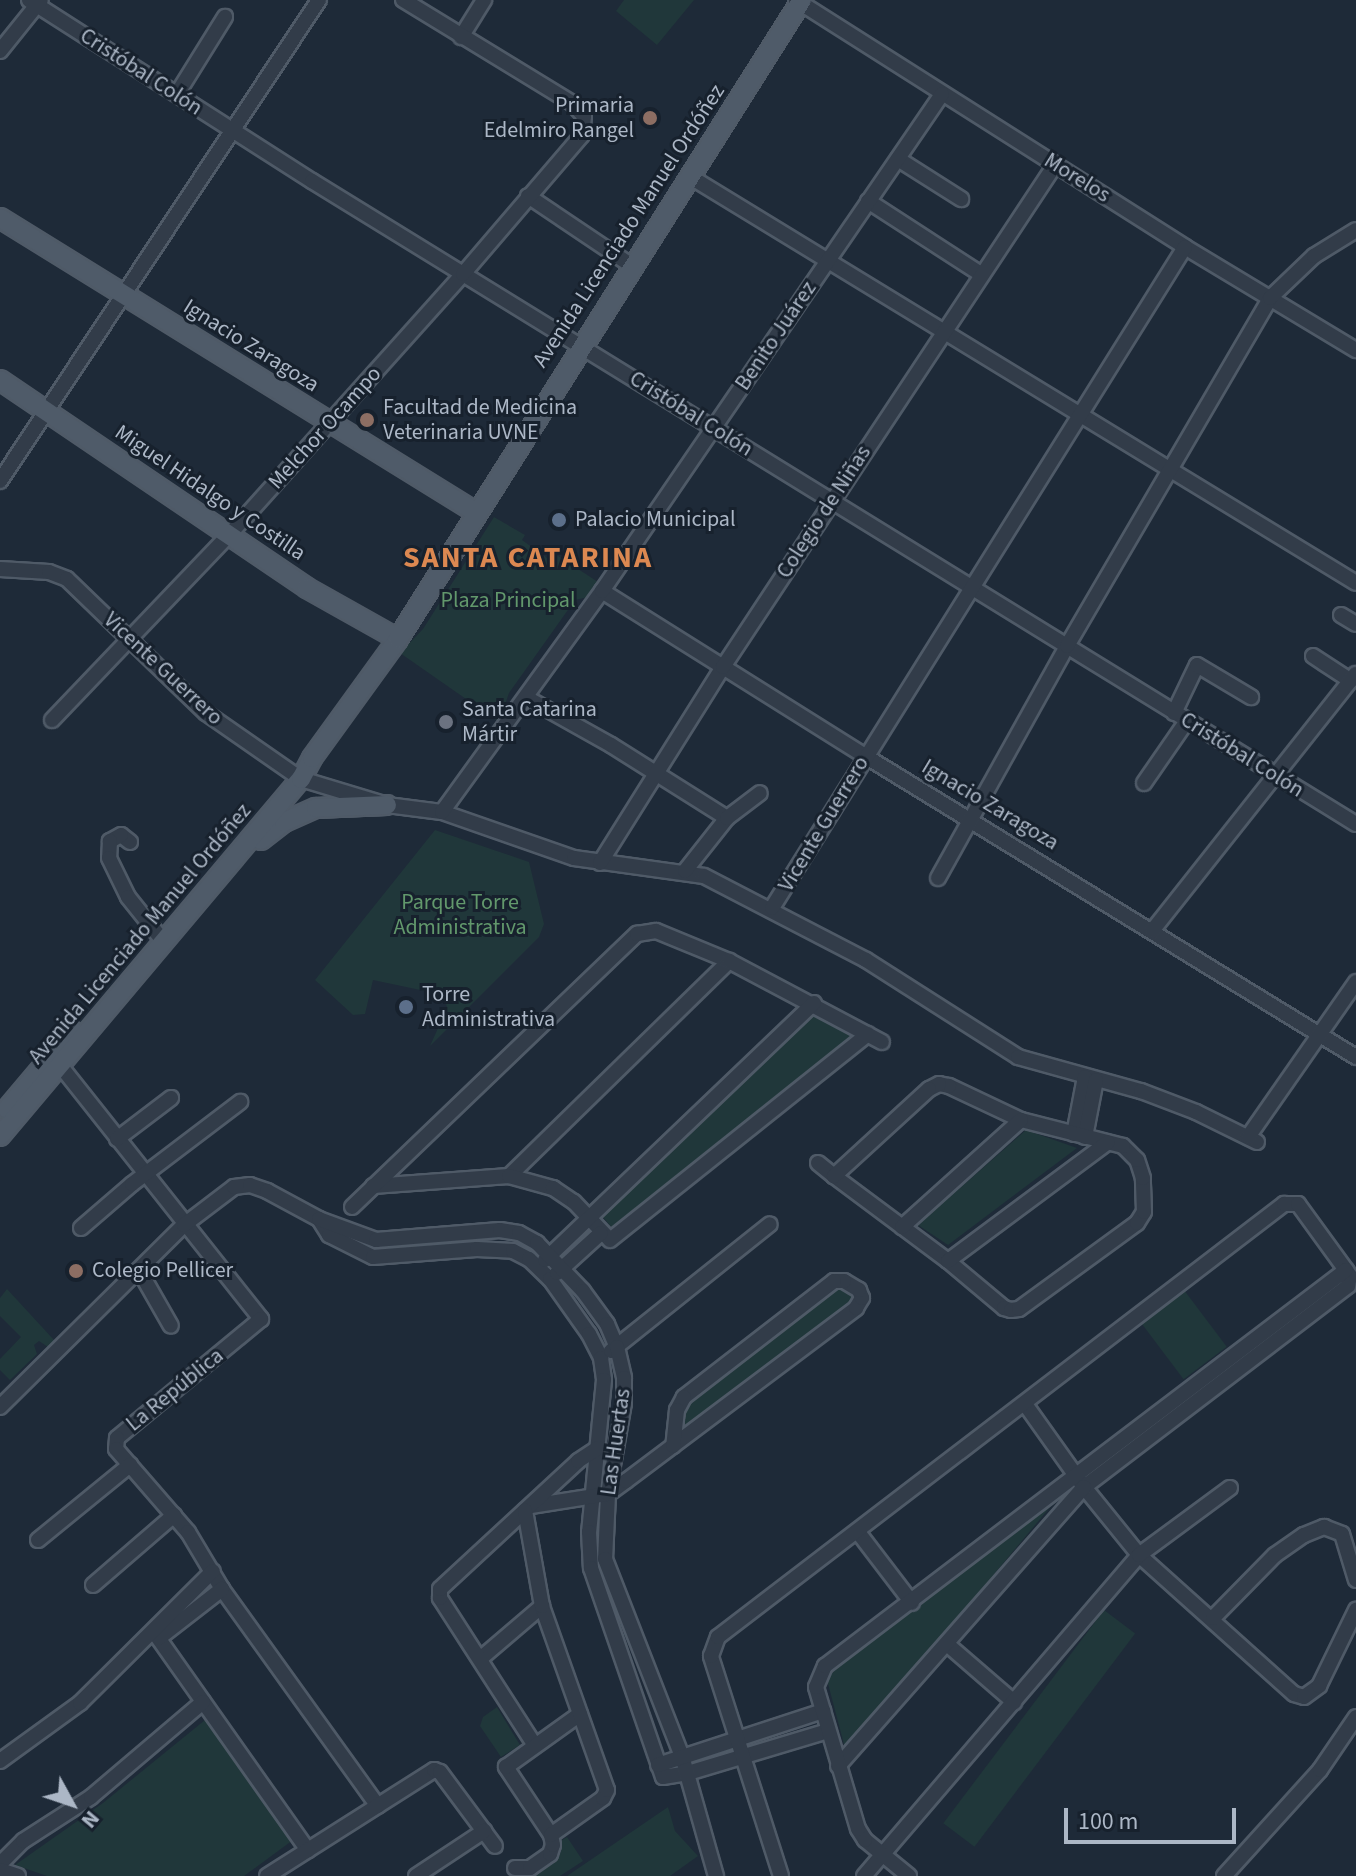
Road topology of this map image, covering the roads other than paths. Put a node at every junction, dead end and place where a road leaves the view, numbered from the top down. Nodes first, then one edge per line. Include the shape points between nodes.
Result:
1 (319, 0) edge
2 (403, 0) edge
3 (484, 0) edge
4 (799, 1) edge
5 (36, 2) edge
6 (225, 17) dead end
7 (461, 37) junction
8 (0, 51) edge
9 (177, 94) junction
10 (942, 94) junction
11 (232, 131) junction
12 (898, 159) junction
13 (1055, 165) junction
14 (689, 176) junction
15 (528, 196) junction
16 (961, 199) dead end
17 (868, 201) junction
18 (0, 218) edge
19 (1356, 230) edge
20 (1185, 247) junction
21 (828, 260) junction
22 (632, 266) junction
23 (463, 274) junction
24 (981, 274) junction
25 (124, 295) junction
26 (1270, 298) junction
27 (943, 330) junction
28 (581, 345) junction
29 (1356, 350) edge
30 (0, 380) edge
31 (45, 410) junction
32 (1080, 415) junction
33 (329, 424) junction
34 (713, 428) junction
35 (1170, 471) junction
36 (0, 481) edge
37 (832, 500) junction
38 (477, 513) junction
39 (228, 536) junction
40 (0, 569) edge
41 (1356, 583) edge
42 (970, 588) junction
43 (602, 591) junction
44 (1341, 615) dead end
45 (1356, 624) edge
46 (132, 639) junction
47 (398, 639) junction
48 (1067, 646) junction
49 (1313, 656) dead end
50 (723, 667) junction
51 (1350, 682) edge
52 (1251, 697) dead end
53 (527, 698) junction
54 (1356, 699) edge
55 (1180, 717) junction
56 (52, 720) dead end
57 (865, 756) junction
58 (657, 773) junction
59 (297, 776) junction
60 (1275, 776) junction
61 (1144, 783) dead end
62 (760, 793) dead end
63 (387, 805) junction
64 (442, 812) junction
65 (727, 818) junction
66 (971, 821) junction
67 (1356, 824) edge
68 (130, 842) dead end
69 (600, 863) junction
70 (685, 871) junction
71 (220, 876) junction
72 (938, 878) dead end
73 (772, 908) junction
74 (1152, 931) junction
75 (160, 938) junction
76 (729, 961) junction
77 (1356, 982) edge
78 (814, 1003) junction
79 (1318, 1033) junction
80 (868, 1034) junction
81 (882, 1042) dead end
82 (1356, 1057) edge
83 (57, 1061) junction
84 (1090, 1079) junction
85 (171, 1098) dead end
86 (240, 1102) dead end
87 (0, 1117) edge
88 (1021, 1120) junction
89 (1080, 1135) junction
90 (0, 1136) edge
91 (117, 1139) junction
92 (1108, 1142) junction
93 (818, 1163) dead end
94 (145, 1175) junction
95 (509, 1176) junction
96 (834, 1176) junction
97 (373, 1186) junction
98 (352, 1207) dead end
99 (588, 1218) junction
100 (319, 1219) junction
101 (770, 1224) dead end
102 (184, 1225) junction
103 (902, 1227) junction
104 (81, 1228) dead end
105 (601, 1233) junction
106 (550, 1255) junction
107 (948, 1261) junction
108 (538, 1267) junction
109 (563, 1268) junction
110 (139, 1270) junction
111 (550, 1279) junction
112 (171, 1326) dead end
113 (617, 1347) junction
114 (601, 1358) junction
115 (1025, 1404) junction
116 (0, 1407) edge
117 (673, 1446) junction
118 (598, 1448) junction
119 (130, 1465) junction
120 (1080, 1481) junction
121 (1230, 1488) dead end
122 (608, 1494) junction
123 (592, 1499) junction
124 (528, 1509) junction
125 (174, 1515) junction
126 (858, 1532) junction
127 (38, 1540) dead end
128 (1139, 1555) junction
129 (213, 1571) junction
130 (1356, 1580) edge
131 (93, 1585) dead end
132 (222, 1589) junction
133 (912, 1603) junction
134 (542, 1606) junction
135 (1356, 1610) edge
136 (1213, 1618) junction
137 (156, 1635) junction
138 (947, 1644) junction
139 (480, 1659) junction
140 (203, 1702) junction
141 (1014, 1702) junction
142 (823, 1711) junction
143 (580, 1714) junction
144 (1356, 1717) edge
145 (828, 1731) junction
146 (737, 1738) junction
147 (534, 1744) junction
148 (682, 1756) junction
149 (743, 1757) junction
150 (0, 1761) edge
151 (658, 1765) junction
152 (838, 1766) junction
153 (688, 1773) junction
154 (378, 1806) junction
155 (484, 1831) junction
156 (551, 1835) junction
157 (495, 1846) dead end
158 (308, 1850) junction
159 (882, 1855) junction
160 (0, 1867) edge
161 (515, 1868) dead end
162 (18, 1876) edge
163 (267, 1876) edge
164 (416, 1876) edge
165 (716, 1876) edge
166 (781, 1876) edge
167 (864, 1876) edge
168 (909, 1876) edge
169 (1224, 1876) edge

1 - 11 street
2 - 7 street
3 - 7 street
4 - 10 street, Morelos
4 - 14 main road, Avenida Licenciado Manuel Ordóñez
5 - 8 street
5 - 9 street, Cristóbal Colón
6 - 9 street
7 - 15 street, Melchor Ocampo via 580,109 582,135
9 - 11 street, Cristóbal Colón
10 - 12 street, Benito Juárez
10 - 13 street, Morelos
11 - 23 street, Cristóbal Colón
11 - 25 street
12 - 16 street
12 - 17 street, Benito Juárez
13 - 20 street, Morelos
13 - 24 street, Colegio de Niñas
14 - 21 street
14 - 22 main road, Avenida Licenciado Manuel Ordóñez
15 - 22 street
15 - 23 street, Melchor Ocampo
17 - 21 street, Benito Juárez
17 - 24 street
18 - 25 main road, Ignacio Zaragoza
19 - 26 street via 1314,256
20 - 26 street, Morelos
20 - 32 street, Vicente Guerrero
21 - 27 street
21 - 34 street, Benito Juárez
22 - 28 main road, Avenida Licenciado Manuel Ordóñez
23 - 28 street, Cristóbal Colón
23 - 33 street, Melchor Ocampo
24 - 27 street, Colegio de Niñas
25 - 31 street
25 - 33 main road, Ignacio Zaragoza
26 - 29 street, Morelos
26 - 35 street
27 - 32 street
27 - 37 street, Colegio de Niñas
28 - 34 street, Cristóbal Colón
28 - 38 main road, Avenida Licenciado Manuel Ordóñez
30 - 31 main road, Miguel Hidalgo y Costilla
31 - 36 street
31 - 39 main road, Miguel Hidalgo y Costilla
32 - 35 street
32 - 42 street, Vicente Guerrero
33 - 38 main road, Ignacio Zaragoza
33 - 39 street, Melchor Ocampo
34 - 37 street, Cristóbal Colón
34 - 43 street, Benito Juárez
35 - 41 street
35 - 48 street
37 - 42 street, Cristóbal Colón
37 - 50 street, Colegio de Niñas
38 - 47 main road, Avenida Licenciado Manuel Ordóñez
39 - 46 street, Melchor Ocampo
39 - 47 main road, Miguel Hidalgo y Costilla
40 - 46 street, Vicente Guerrero via 58,574
42 - 48 street, Cristóbal Colón
42 - 57 street, Vicente Guerrero
43 - 50 street, Ignacio Zaragoza
43 - 53 street, Benito Juárez
44 - 45 street
46 - 56 street, Melchor Ocampo
46 - 59 street, Vicente Guerrero via 206,713
47 - 59 main road, Avenida Licenciado Manuel Ordóñez
48 - 55 street, Cristóbal Colón
48 - 66 street
49 - 51 street
50 - 57 street, Ignacio Zaragoza
50 - 58 street, Colegio de Niñas
51 - 54 street
51 - 60 street
52 - 55 street via 1197,665
53 - 58 street
53 - 64 street, Benito Juárez
55 - 60 street, Cristóbal Colón
55 - 61 street
57 - 66 street, Ignacio Zaragoza
57 - 73 street, Vicente Guerrero
58 - 65 street
58 - 69 street, Colegio de Niñas
59 - 63 street, Vicente Guerrero
59 - 71 main road, Avenida Licenciado Manuel Ordóñez
59 - 75 main road, Avenida Licenciado Manuel Ordóñez
60 - 67 street, Cristóbal Colón
60 - 74 street
62 - 65 street
63 - 64 street, Vicente Guerrero
63 - 71 main road via 331,806 301,813
64 - 69 street, Vicente Guerrero
65 - 70 street
66 - 72 street
66 - 74 street, Ignacio Zaragoza
68 - 75 street via 121,835 110,841 109,858 128,897
69 - 70 street, Vicente Guerrero
70 - 73 street, Vicente Guerrero
71 - 75 main road, Avenida Licenciado Manuel Ordóñez
73 - 84 street via 866,960 1018,1057
74 - 79 street, Ignacio Zaragoza
75 - 83 main road, Avenida Licenciado Manuel Ordóñez
76 - 78 street
76 - 95 street
76 - 97 street via 656,931 637,934
77 - 79 street
78 - 80 street
78 - 99 street
79 - 82 street, Ignacio Zaragoza
79 - 84 street via 1253,1139 1196,1112
80 - 81 street
80 - 105 street via 613,1239
83 - 87 main road, Avenida Licenciado Manuel Ordóñez
83 - 90 main road, Avenida Licenciado Manuel Ordóñez
83 - 91 street, La República
84 - 89 street
85 - 91 street
86 - 94 street
88 - 89 street
88 - 96 street via 939,1084
88 - 103 street
89 - 92 street
91 - 94 street, La República
92 - 107 street
92 - 107 street via 1123,1146 1137,1160 1145,1198 1143,1218 1019,1309 1004,1308
93 - 96 street
94 - 102 street, La República
94 - 104 street
95 - 97 street
95 - 99 street via 553,1188
96 - 103 street
97 - 98 street
99 - 105 street
99 - 106 street
100 - 102 street, Las Huertas via 250,1185 222,1194
100 - 106 street, Las Huertas via 376,1240 475,1231 519,1233
100 - 108 street, Las Huertas via 329,1235 373,1257 499,1249
101 - 113 street
102 - 110 street, Las Huertas
102 - 119 street, La República via 261,1319 117,1438 116,1449
103 - 107 street
105 - 109 street
106 - 108 street
106 - 109 street, Las Huertas
108 - 111 street, Las Huertas
109 - 111 street
109 - 113 street, Las Huertas via 607,1324
110 - 112 street
110 - 116 street, Las Huertas
111 - 114 street, Las Huertas
113 - 114 street
113 - 122 street, Las Huertas via 624,1403
114 - 118 street, Las Huertas
115 - 120 street
115 - 120 street via 1291,1202 1298,1204 1348,1276
115 - 126 street
117 - 117 street via 856,1308 862,1298 859,1290 834,1281 684,1397
117 - 122 street
118 - 123 street, Las Huertas
118 - 124 street
119 - 125 street, La República
119 - 127 street
120 - 128 street
120 - 133 street
120 - 138 street
121 - 128 street
122 - 123 street
122 - 148 street, Las Huertas via 607,1567
123 - 124 street
123 - 151 street, Las Huertas via 591,1568
124 - 134 street
124 - 139 street via 440,1589 440,1598
125 - 129 street, La República
125 - 131 street
126 - 133 street
126 - 146 street via 712,1645
128 - 136 street
128 - 141 street
129 - 132 street, La República
129 - 137 street
130 - 136 street via 1342,1534 1324,1527 1275,1555
132 - 137 street
132 - 154 street, La República
133 - 142 street via 825,1666 816,1687
134 - 139 street
134 - 143 street
135 - 136 street via 1319,1686 1304,1697 1286,1688
137 - 140 street
137 - 150 street via 56,1724
138 - 141 street
138 - 152 street
139 - 147 street
140 - 158 street
140 - 160 street via 91,1797 23,1841
141 - 159 street
142 - 145 street
142 - 146 street
143 - 147 street
143 - 156 street via 605,1781 603,1798
144 - 169 street via 1320,1770
145 - 149 street
145 - 152 street
146 - 148 street
146 - 149 street
147 - 156 street via 508,1762 506,1772
148 - 151 street
148 - 153 street, Las Huertas
149 - 153 street
149 - 166 street
151 - 153 street, Las Huertas via 666,1778
152 - 159 street via 858,1829
153 - 165 street, Las Huertas
154 - 155 street via 434,1770
154 - 158 street
155 - 157 street
155 - 164 street
156 - 161 street via 550,1854 530,1868
158 - 163 street
159 - 167 street
159 - 168 street
160 - 162 street

